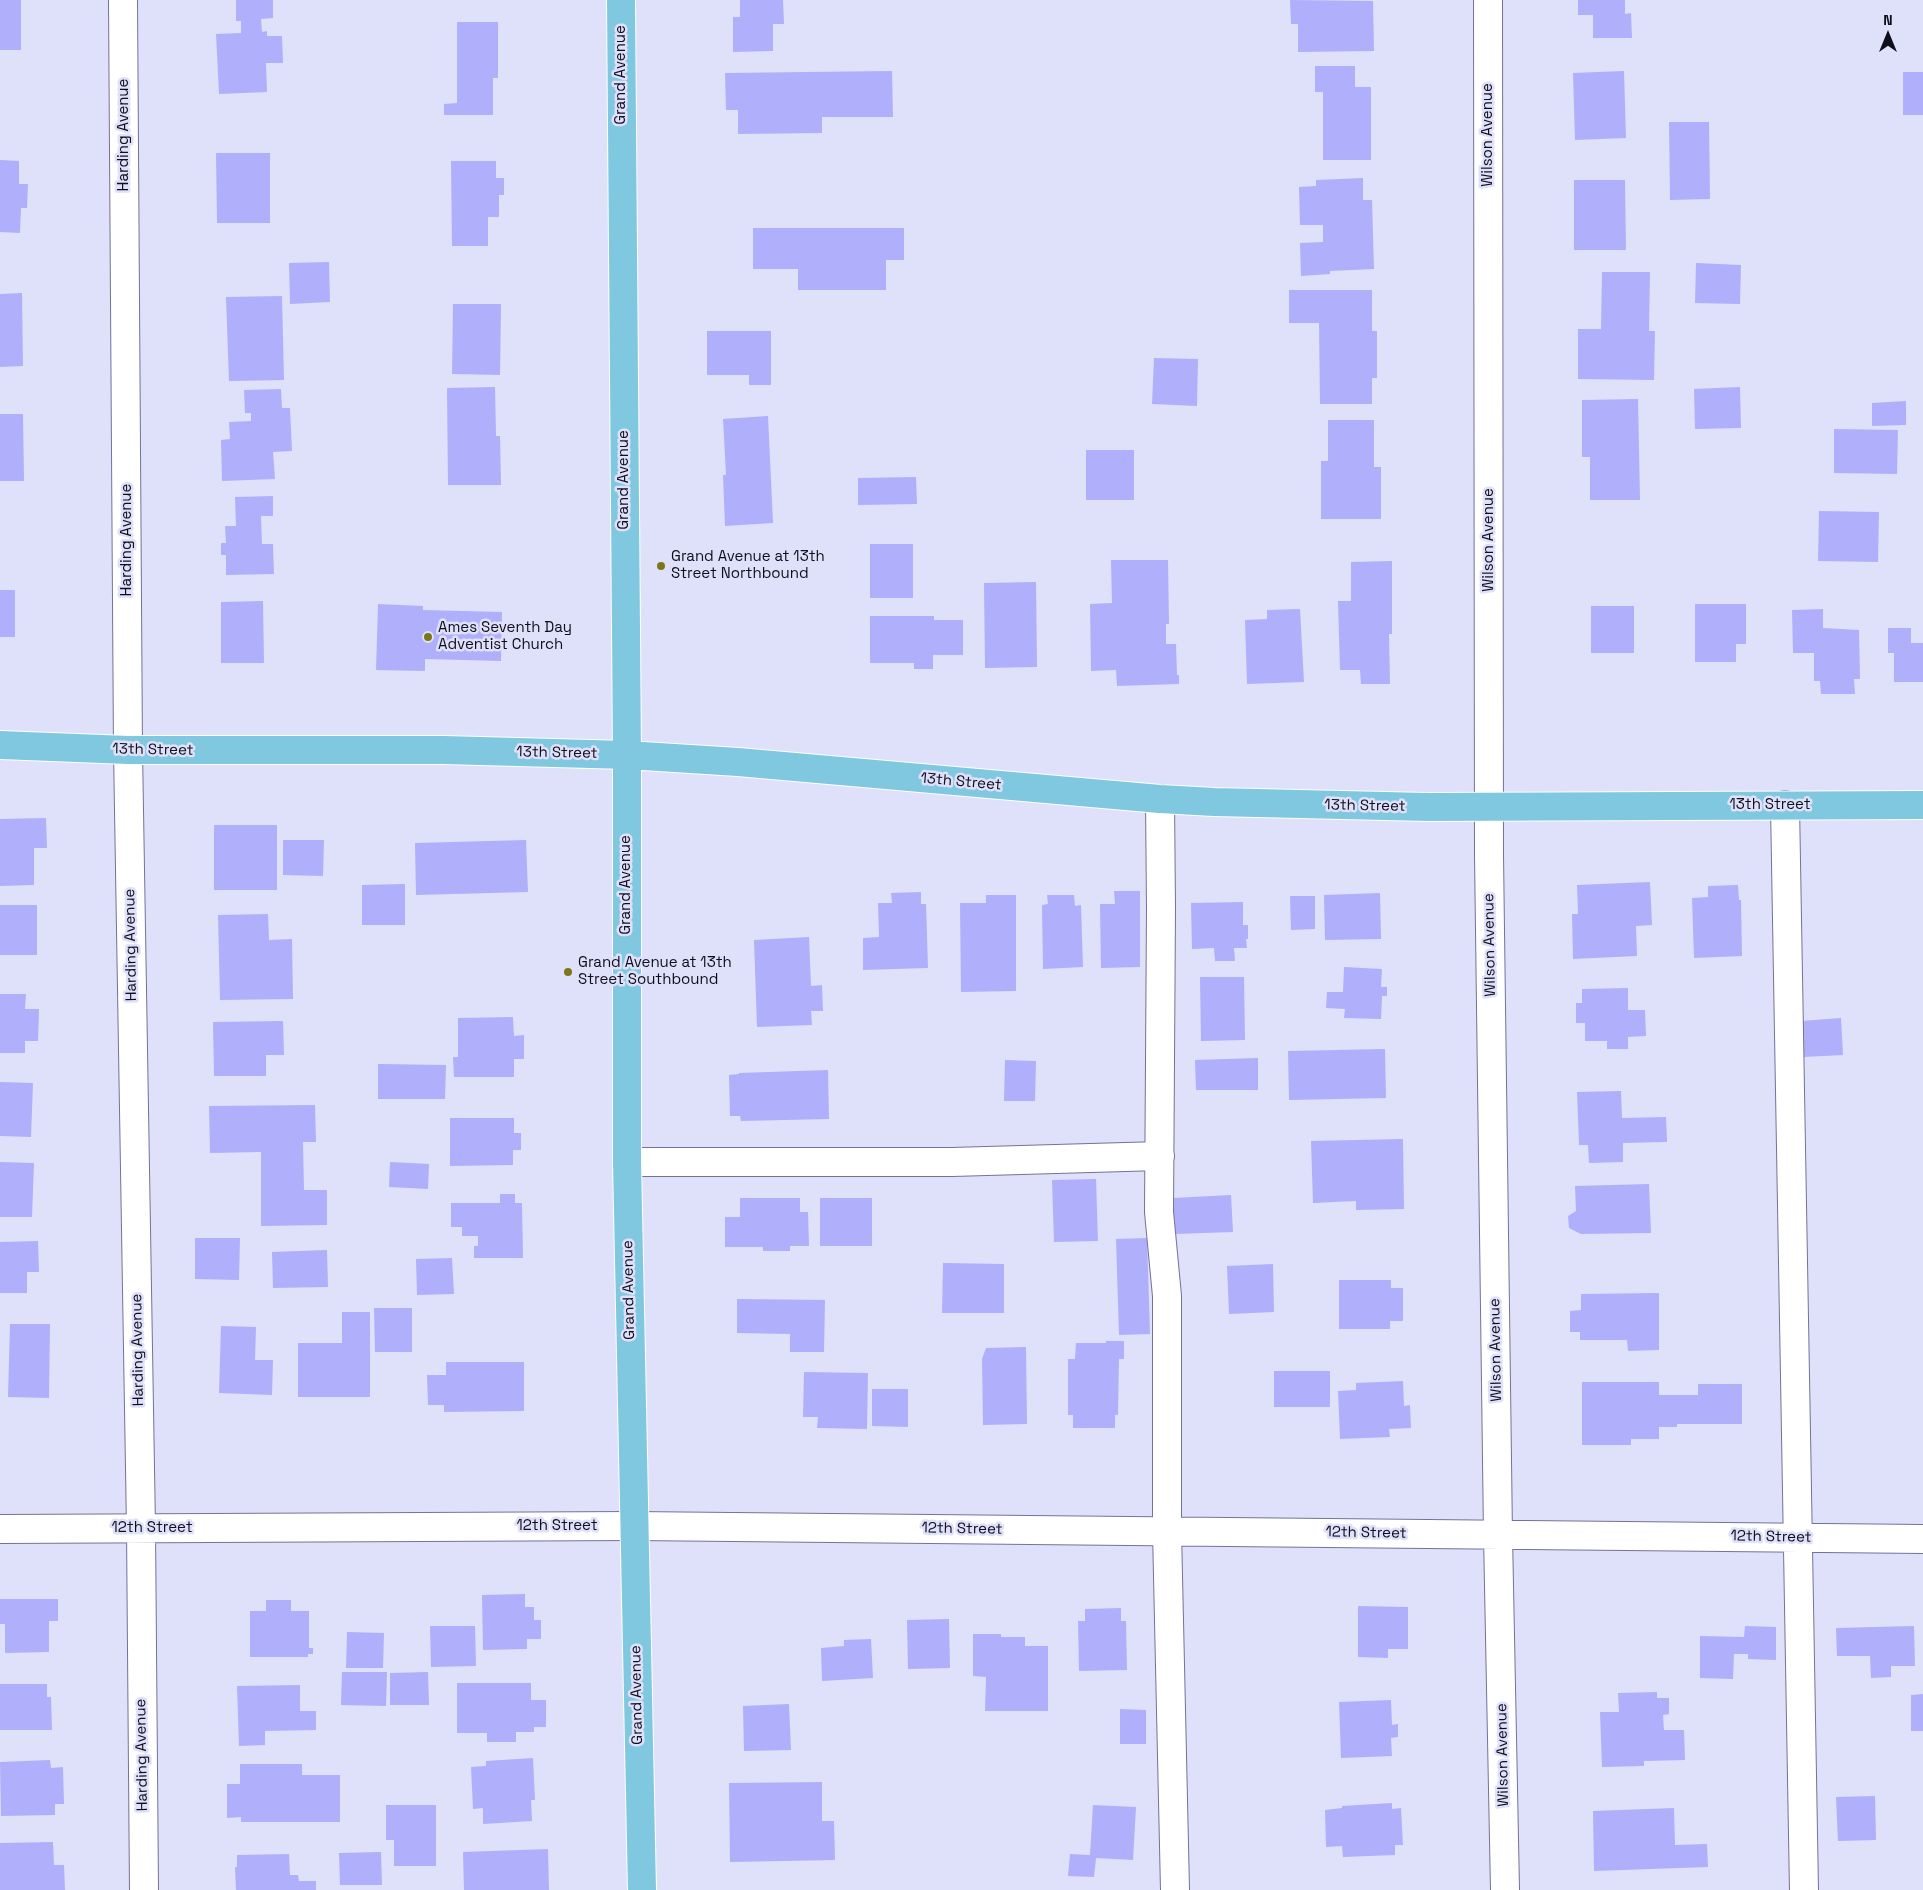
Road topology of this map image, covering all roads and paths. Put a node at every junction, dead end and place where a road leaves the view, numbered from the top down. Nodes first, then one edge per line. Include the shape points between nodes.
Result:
1 (123, 0) edge
2 (621, 0) edge
3 (1488, 0) edge
4 (0, 745) edge
5 (128, 750) junction
6 (626, 755) junction
7 (1160, 799) junction
8 (1785, 805) junction
9 (1923, 805) edge
10 (1489, 807) junction
11 (1160, 1156) junction
12 (627, 1162) junction
13 (633, 1526) junction
14 (141, 1528) junction
15 (0, 1529) edge
16 (1167, 1531) junction
17 (1498, 1535) junction
18 (1798, 1538) junction
19 (1923, 1539) edge
20 (144, 1890) edge
21 (642, 1890) edge
22 (1175, 1890) edge
23 (1505, 1890) edge
24 (1804, 1890) edge

1 - 5 street, Harding Avenue
2 - 6 main road, Grand Avenue
3 - 10 street, Wilson Avenue
4 - 5 main road, 13th Street
5 - 6 main road, 13th Street via 444,750
5 - 14 street, Harding Avenue
6 - 7 main road, 13th Street
6 - 12 main road, Grand Avenue
7 - 10 main road, 13th Street
7 - 11 street
8 - 9 main road, 13th Street
8 - 10 main road, 13th Street
8 - 18 street
10 - 17 street, Wilson Avenue
11 - 12 street via 952,1162
11 - 16 street via 1159,1212 1167,1296
12 - 13 main road, Grand Avenue
13 - 14 street, 12th Street
13 - 16 street, 12th Street
13 - 21 main road, Grand Avenue
14 - 15 street, 12th Street
14 - 20 street, Harding Avenue
16 - 17 street, 12th Street
16 - 22 street
17 - 18 street, 12th Street
17 - 23 street, Wilson Avenue
18 - 19 street, 12th Street
18 - 24 street

